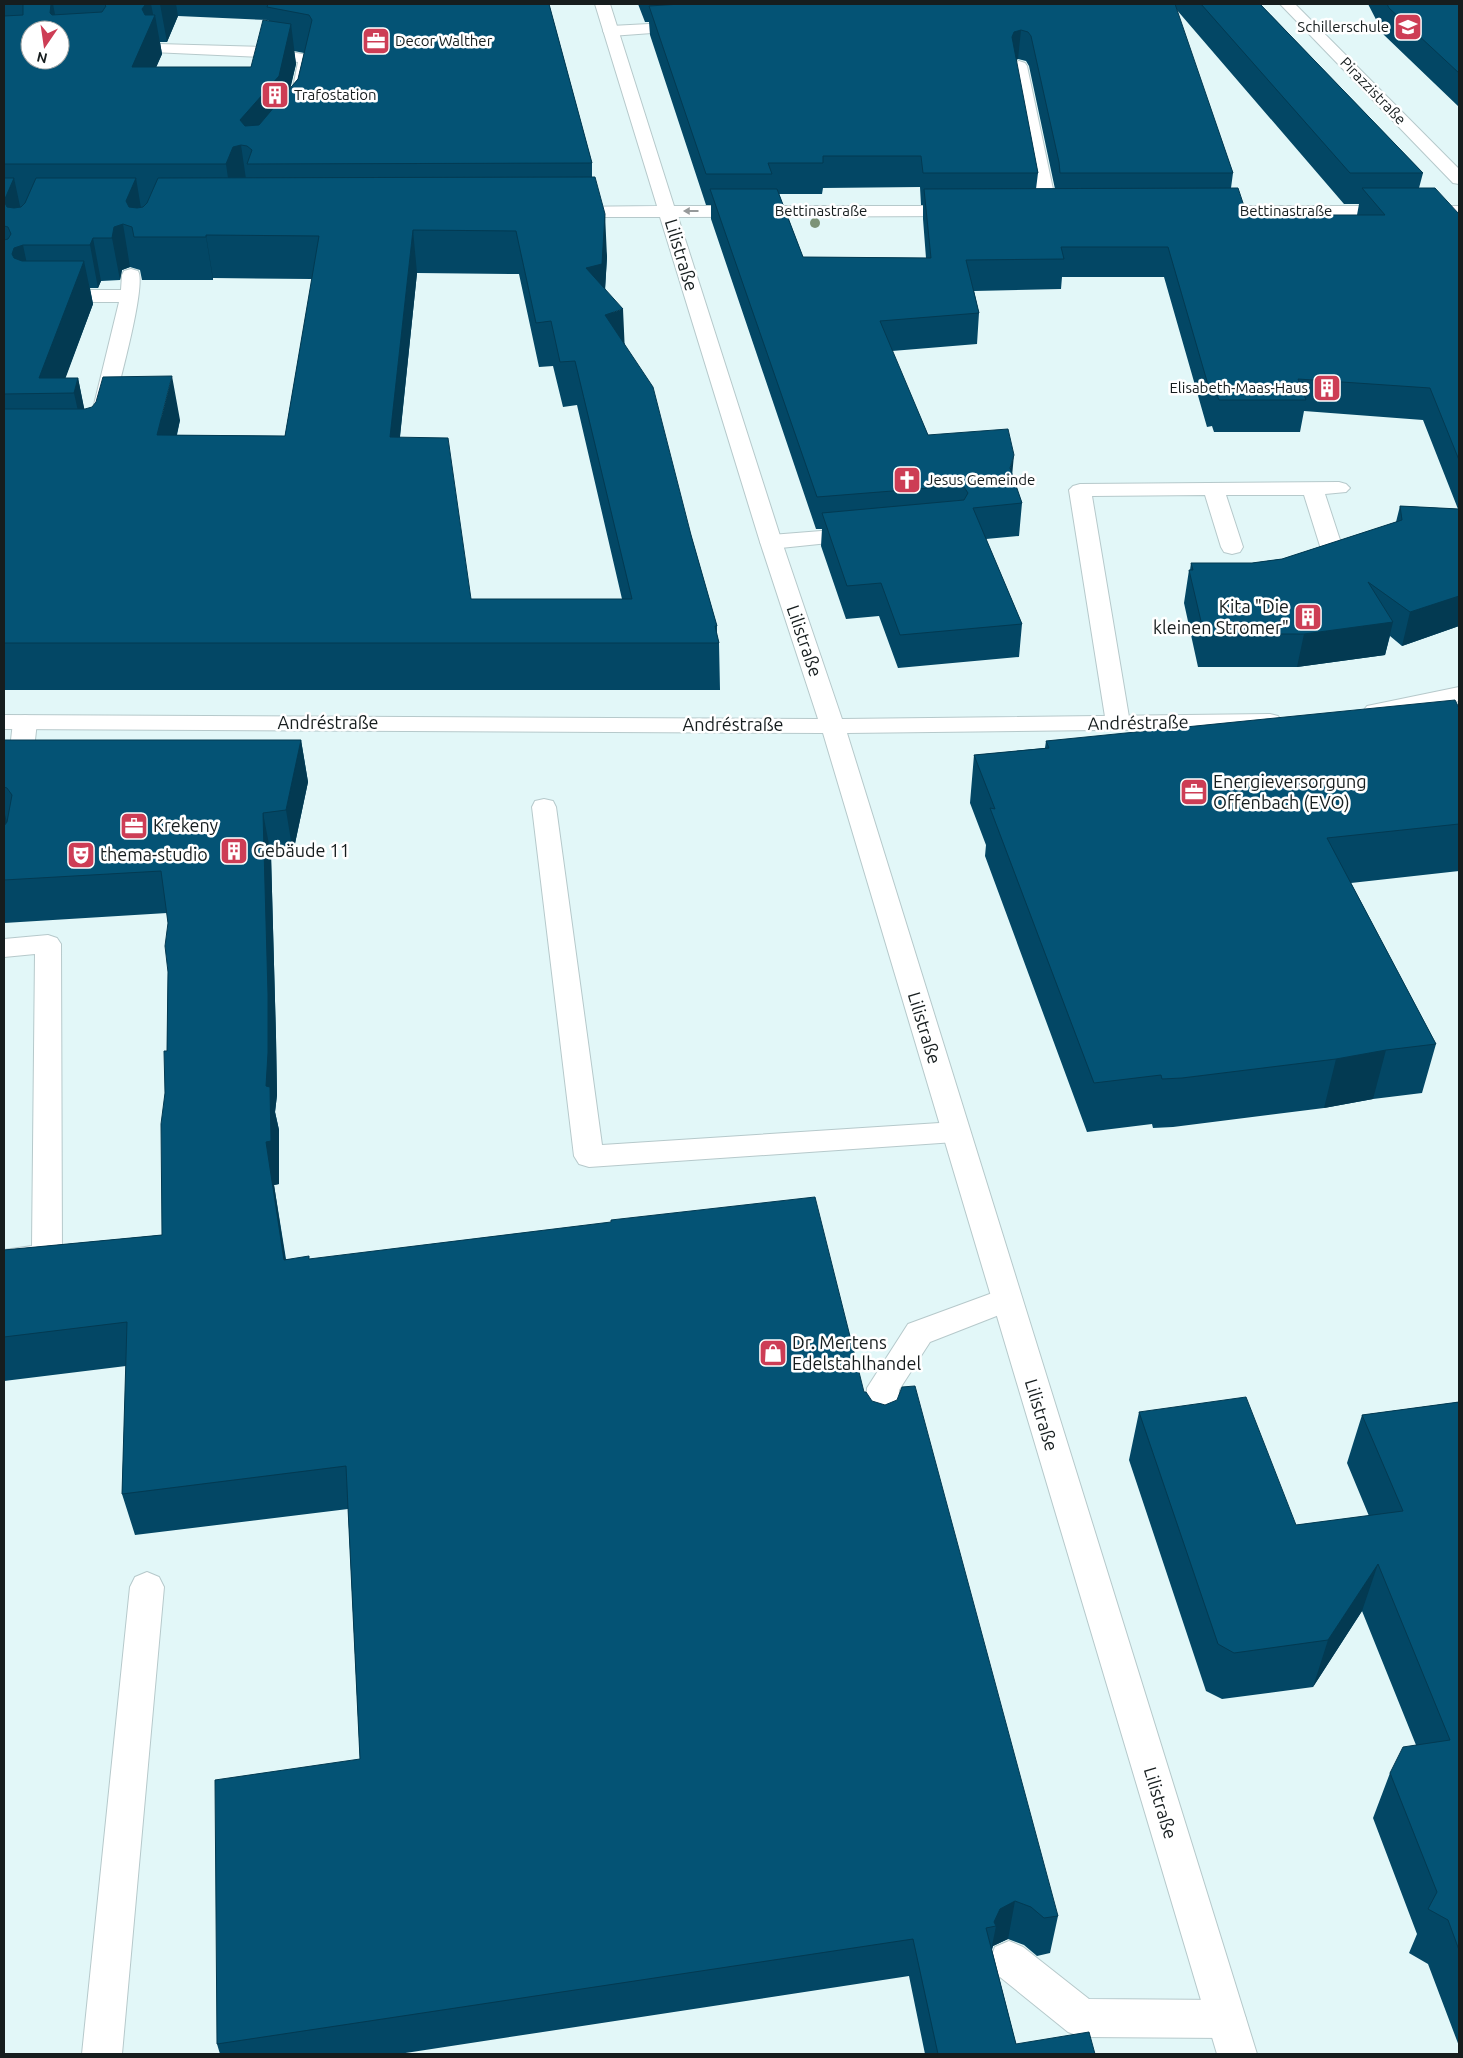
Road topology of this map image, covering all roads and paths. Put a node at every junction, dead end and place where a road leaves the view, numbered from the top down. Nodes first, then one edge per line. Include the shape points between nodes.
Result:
1 (602, 4) edge
2 (1287, 4) edge
3 (700, 26) edge
4 (611, 31) junction
5 (158, 49) dead end
6 (1019, 66) edge
7 (296, 110) edge
8 (1459, 179) edge
9 (667, 211) junction
10 (978, 211) edge
11 (1026, 211) edge
12 (1046, 211) junction
13 (1065, 211) edge
14 (1193, 211) edge
15 (1459, 211) edge
16 (549, 212) edge
17 (131, 275) edge
18 (32, 296) edge
19 (130, 296) junction
20 (98, 428) edge
21 (1339, 488) dead end
22 (1214, 489) junction
23 (1313, 489) junction
24 (876, 532) edge
25 (771, 542) junction
26 (1330, 546) edge
27 (1232, 547) dead end
28 (1458, 696) edge
29 (1354, 715) edge
30 (1291, 720) edge
31 (15, 722) edge
32 (1118, 723) junction
33 (832, 726) junction
34 (21, 758) edge
35 (544, 807) dead end
36 (4, 948) edge
37 (955, 1132) junction
38 (4, 1261) edge
39 (1006, 1300) junction
40 (881, 1432) edge
41 (147, 1587) dead end
42 (1009, 1960) dead end
43 (1231, 2037) edge
44 (102, 2054) edge

1 - 4 street, Lilistraße
2 - 8 street, Pirazzistraße
3 - 4 street
4 - 9 street, Lilistraße
5 - 7 street via 264,52 306,59
6 - 12 street
10 -> 9 street, Bettinastraße
9 - 16 street, Bettinastraße
9 - 25 street, Lilistraße
11 - 12 street
12 - 13 street
14 - 15 street, Bettinastraße
17 - 19 street
18 - 19 street
19 - 20 street
21 - 23 street
22 - 23 street
22 - 27 street
22 - 32 street via 1080,490
23 - 26 street
24 - 25 street
25 - 33 street, Lilistraße
28 - 29 street
30 - 32 street, Andréstraße
31 - 33 street, Andréstraße
31 - 34 street
32 - 33 street, Andréstraße
33 - 37 street, Lilistraße
35 - 37 street via 589,1156
36 - 38 street via 48,944 47,1255
37 - 39 street, Lilistraße
39 - 40 street via 919,1333 883,1388
39 - 43 street, Lilistraße
41 - 44 street
42 - 43 street via 1082,2018

